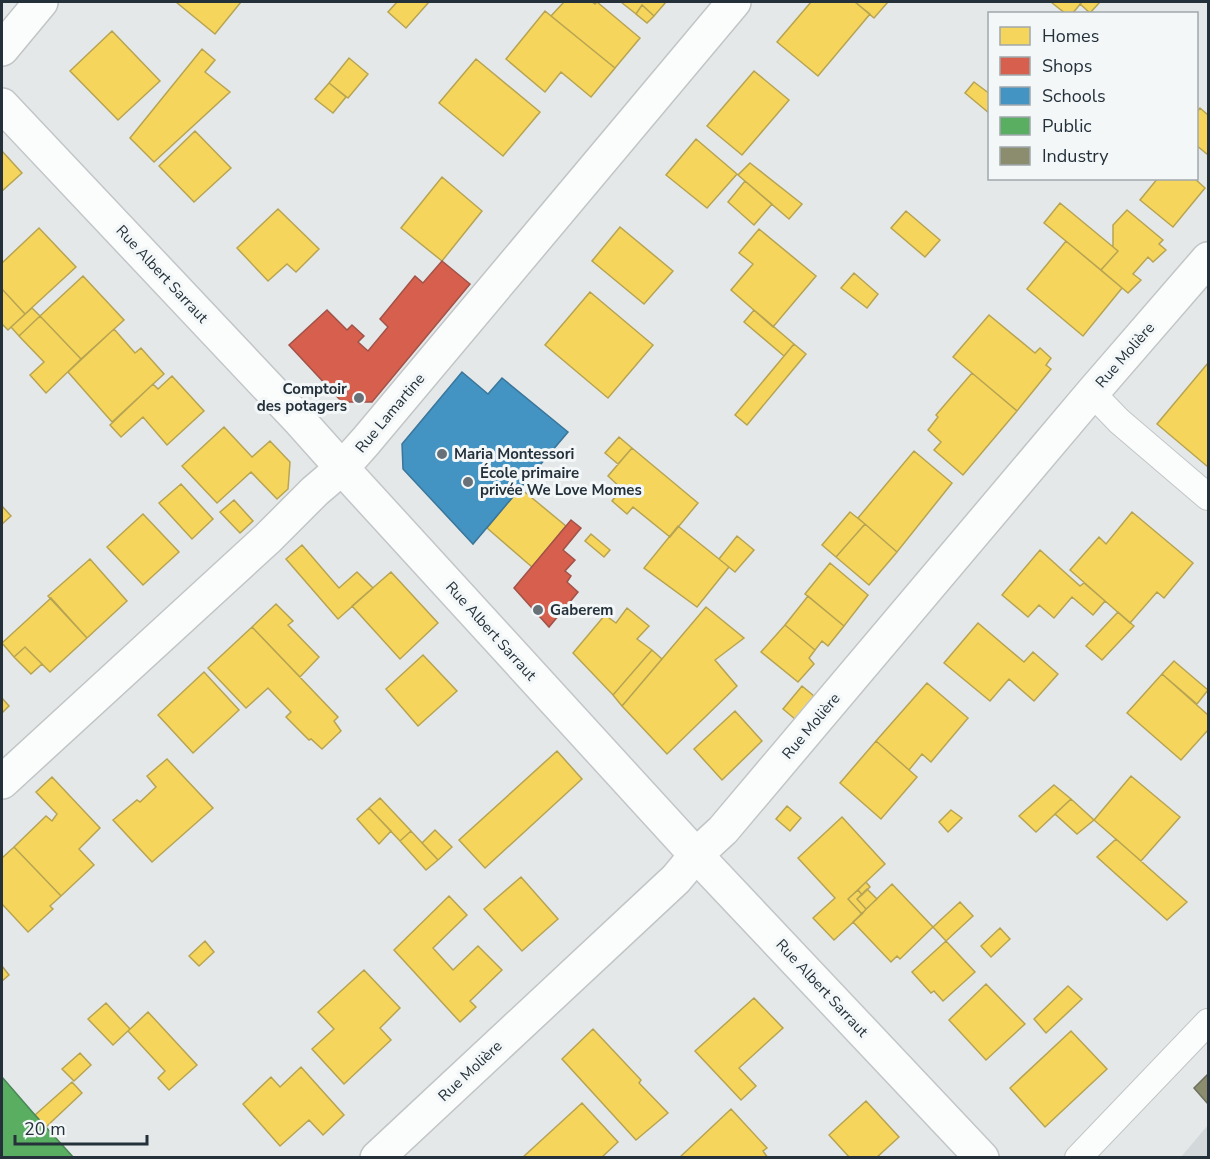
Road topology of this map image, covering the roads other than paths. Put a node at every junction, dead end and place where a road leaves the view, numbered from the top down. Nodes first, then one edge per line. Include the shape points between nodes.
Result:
1 (41, 2) edge
2 (734, 2) edge
3 (2, 48) edge
4 (2, 105) edge
5 (1209, 259) edge
6 (1092, 393) junction
7 (342, 468) junction
8 (1209, 497) edge
9 (2, 782) edge
10 (696, 855) junction
11 (1209, 1022) edge
12 (376, 1158) edge
13 (982, 1158) edge
14 (1078, 1158) edge

1 - 3 street
2 - 7 street, Rue Lamartine
4 - 7 street, Rue Albert Sarraut
5 - 6 street, Rue Molière
6 - 8 lane
6 - 10 street, Rue Molière via 723,830
7 - 9 street, Rue Lamartine
7 - 10 street, Rue Albert Sarraut
10 - 12 street, Rue Molière via 676,879
10 - 13 street, Rue Albert Sarraut
11 - 14 lane

